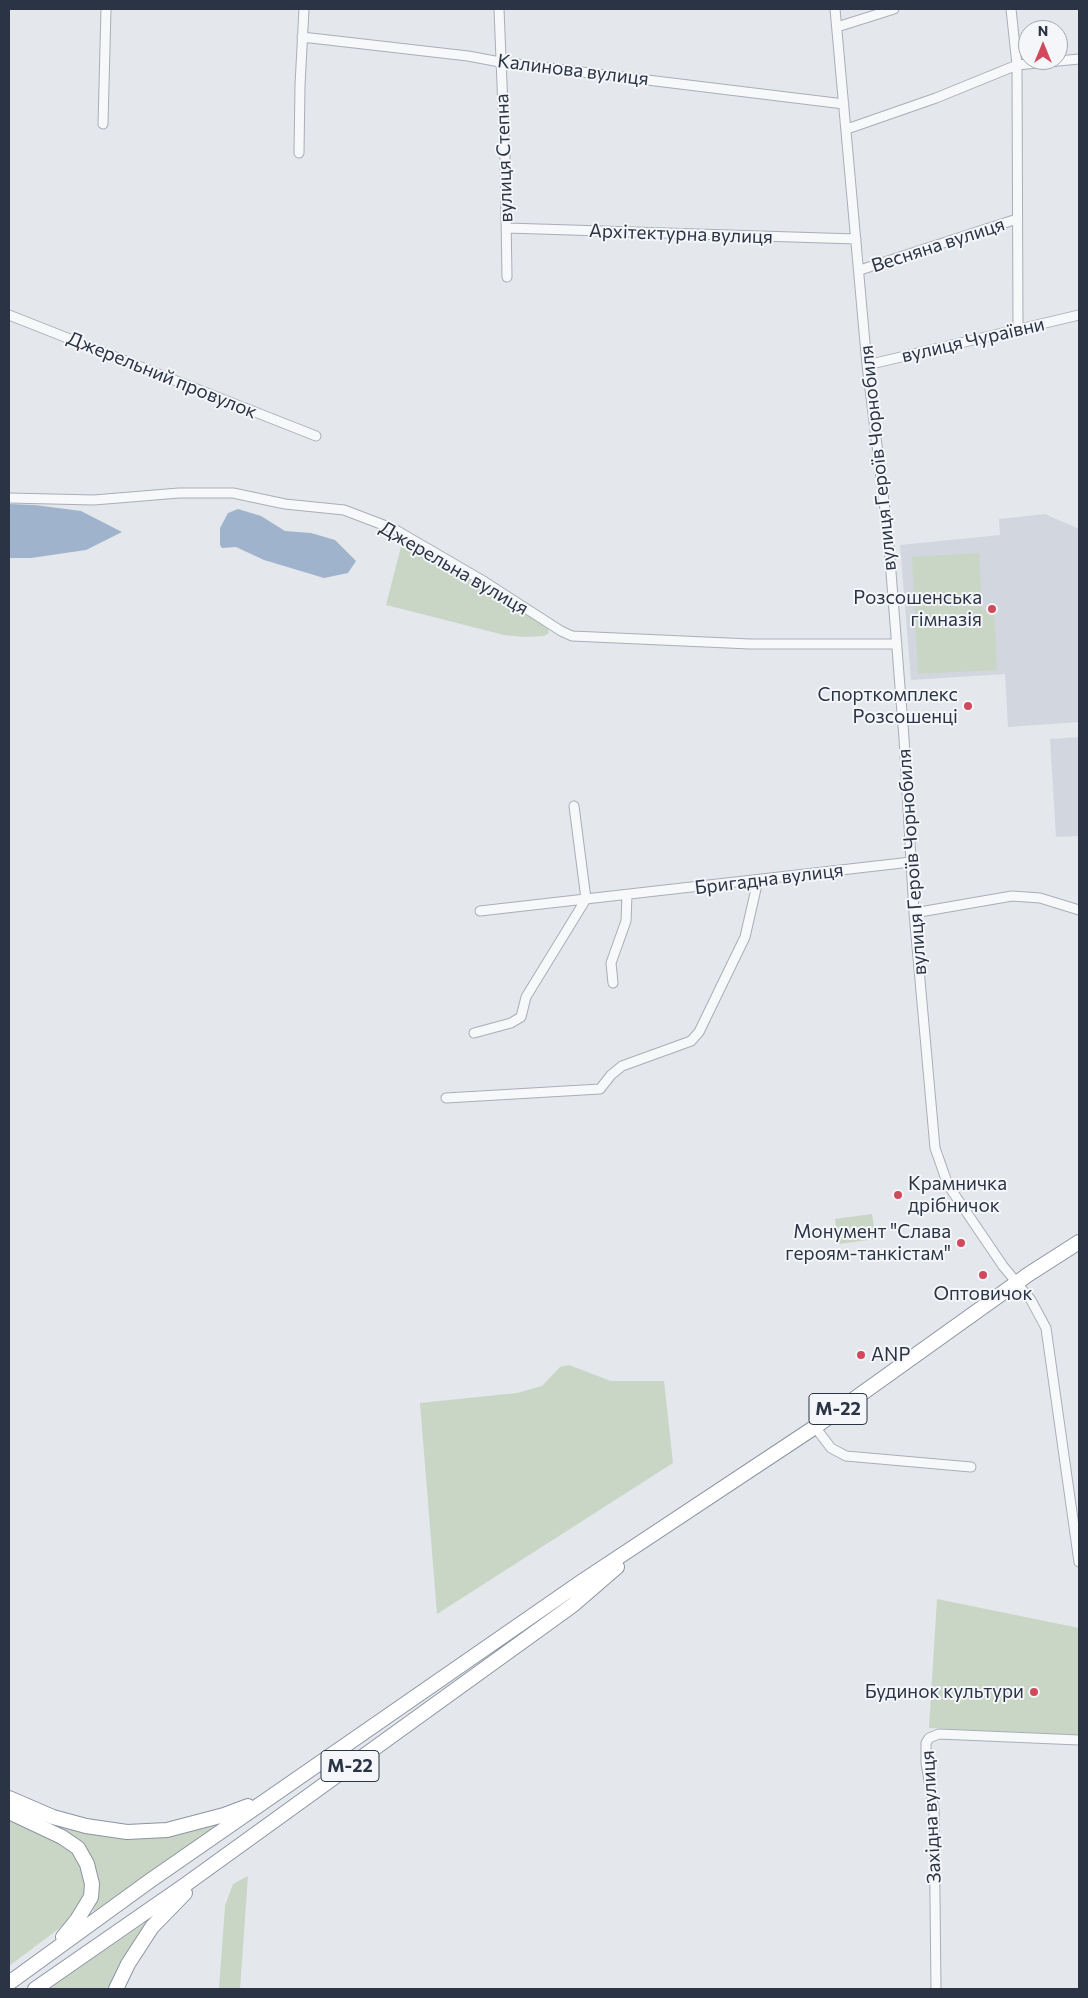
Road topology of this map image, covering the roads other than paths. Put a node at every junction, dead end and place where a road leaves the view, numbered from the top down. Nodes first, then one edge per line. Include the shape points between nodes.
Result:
1 (106, 9) edge
2 (304, 9) edge
3 (499, 9) edge
4 (835, 9) edge
5 (894, 9) edge
6 (1011, 9) edge
7 (837, 27) junction
8 (302, 37) junction
9 (1079, 59) edge
10 (500, 62) junction
11 (1017, 65) junction
12 (844, 104) junction
13 (103, 124) dead end
14 (846, 129) junction
15 (299, 153) dead end
16 (1017, 219) junction
17 (507, 228) junction
18 (856, 239) junction
19 (860, 270) junction
20 (507, 277) dead end
21 (9, 315) edge
22 (1079, 315) edge
23 (1018, 329) junction
24 (867, 365) junction
25 (316, 436) dead end
26 (9, 498) edge
27 (897, 644) junction
28 (574, 806) dead end
29 (911, 862) junction
30 (758, 880) junction
31 (626, 895) junction
32 (586, 899) junction
33 (1079, 910) edge
34 (480, 911) dead end
35 (914, 913) junction
36 (613, 983) dead end
37 (474, 1033) dead end
38 (446, 1098) dead end
39 (1079, 1242) edge
40 (1017, 1283) junction
41 (815, 1427) junction
42 (971, 1467) dead end
43 (657, 1533) junction
44 (1079, 1562) edge
45 (1079, 1740) edge
46 (272, 1796) junction
47 (9, 1798) edge
48 (9, 1812) edge
49 (225, 1856) junction
50 (49, 1953) junction
51 (9, 1983) edge
52 (35, 1989) edge
53 (116, 1989) edge
54 (936, 1989) edge

1 - 13 street
2 - 8 street
3 - 10 street, вулиця Степна
4 - 7 street, вулиця Героїв Чорнобиля
5 - 7 street
6 - 11 street, Весняна вулиця
7 - 12 street, вулиця Героїв Чорнобиля
8 - 10 street, Калинова вулиця
8 - 15 street
9 - 11 street
10 - 12 street, Калинова вулиця
10 - 17 street, вулиця Степна
11 - 14 street via 936,98
11 - 16 street, Весняна вулиця
12 - 14 street, вулиця Героїв Чорнобиля
14 - 18 street, вулиця Героїв Чорнобиля
16 - 19 street, Весняна вулиця
16 - 23 street, Весняна вулиця
17 - 18 street, Архітектурна вулиця
17 - 20 street, вулиця Степна
18 - 19 street, вулиця Героїв Чорнобиля
19 - 24 street, вулиця Героїв Чорнобиля
21 - 25 street, Джерельний провулок
22 - 23 street, вулиця Чураївни
23 - 24 street, вулиця Чураївни
24 - 27 street, вулиця Героїв Чорнобиля via 888,534
26 - 27 street, Джерельна вулиця via 94,500 233,494 344,510 394,529 572,636 750,644
27 - 29 street, вулиця Героїв Чорнобиля
28 - 32 street
29 - 30 street, Бригадна вулиця
29 - 35 street, вулиця Героїв Чорнобиля
30 - 31 street, Бригадна вулиця
30 - 38 street via 744,937 699,1032 691,1041 622,1066 600,1089
31 - 32 street, Бригадна вулиця
31 - 36 street via 626,921 611,963
32 - 34 street, Бригадна вулиця
32 - 37 street via 526,997 521,1017
33 - 35 street via 1040,898 1012,896
35 - 40 street, вулиця Героїв Чорнобиля via 938,1160 948,1184
39 - 40 highway, М-22
40 - 41 highway, М-22
40 - 44 street, вулиця Героїв Чорнобиля via 1031,1300 1046,1328
41 - 42 street via 831,1448 846,1456
41 - 43 highway, М-22
43 - 46 highway, М-22
43 - 49 highway, М-22 via 573,1605
45 - 54 street, Західна вулиця via 939,1734 926,1743 934,1810
46 - 47 highway via 196,1824 167,1830 127,1832 53,1817
46 - 50 highway, М-22
48 - 50 highway via 78,1848 91,1874 90,1897 77,1920
49 - 52 highway, М-22
49 - 53 highway via 152,1927
50 - 51 highway, М-22

